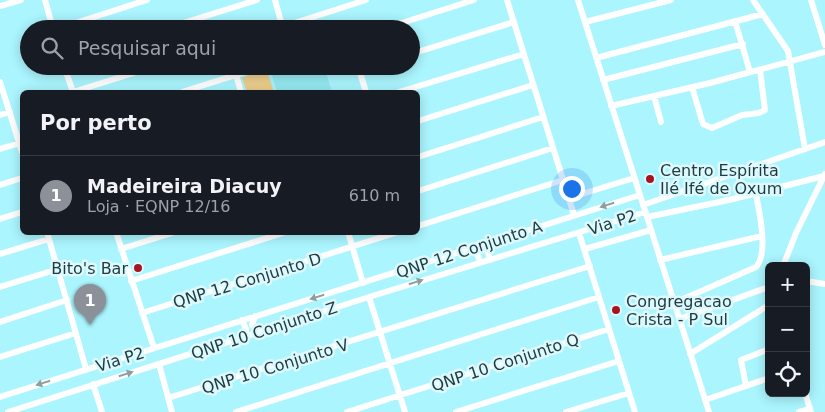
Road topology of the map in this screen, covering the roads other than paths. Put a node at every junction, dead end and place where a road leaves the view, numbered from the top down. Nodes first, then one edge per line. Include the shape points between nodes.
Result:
1 (21, 0) edge
2 (45, 0) edge
3 (148, 0) edge
4 (257, 0) edge
5 (275, 0) edge
6 (366, 0) edge
7 (474, 0) edge
8 (507, 0) edge
9 (578, 0) edge
10 (671, 0) edge
11 (753, 0) edge
12 (811, 0) edge
13 (0, 6) edge
14 (763, 14) junction
15 (50, 20) edge
16 (85, 20) edge
17 (193, 20) edge
18 (279, 20) edge
19 (305, 20) edge
20 (411, 20) edge
21 (735, 21) junction
22 (514, 22) junction
23 (585, 22) junction
24 (743, 44) junction
25 (825, 45) edge
26 (420, 51) edge
27 (825, 52) edge
28 (524, 54) junction
29 (596, 58) junction
30 (790, 61) junction
31 (760, 70) junction
32 (750, 72) junction
33 (67, 75) edge
34 (127, 75) edge
35 (236, 75) joint
36 (361, 75) edge
37 (603, 80) junction
38 (0, 82) edge
39 (532, 85) junction
40 (692, 87) junction
41 (72, 90) edge
42 (79, 90) edge
43 (188, 90) edge
44 (240, 90) edge
45 (365, 90) edge
46 (406, 90) edge
47 (654, 96) junction
48 (611, 106) junction
49 (10, 112) junction
50 (0, 116) edge
51 (543, 117) junction
52 (420, 120) edge
53 (661, 122) dead end
54 (825, 142) edge
55 (20, 143) joint
56 (553, 148) junction
57 (0, 149) edge
58 (805, 149) junction
59 (420, 156) edge
60 (824, 175) edge
61 (634, 178) junction
62 (20, 179) edge
63 (563, 180) junction
64 (0, 185) edge
65 (420, 190) edge
66 (756, 194) junction
67 (640, 195) junction
68 (568, 198) junction
69 (645, 211) junction
70 (20, 213) edge
71 (574, 216) junction
72 (0, 219) edge
73 (420, 225) edge
74 (651, 230) junction
75 (579, 232) junction
76 (117, 235) edge
77 (165, 235) edge
78 (277, 235) edge
79 (349, 235) edge
80 (389, 235) edge
81 (48, 236) edge
82 (762, 236) junction
83 (486, 244) junction
84 (352, 247) junction
85 (476, 247) junction
86 (121, 249) junction
87 (585, 249) junction
88 (0, 254) edge
89 (490, 260) junction
90 (660, 260) junction
91 (480, 262) junction
92 (785, 262) edge
93 (590, 266) junction
94 (58, 269) junction
95 (131, 281) junction
96 (810, 282) edge
97 (363, 283) junction
98 (825, 284) edge
99 (0, 287) edge
100 (765, 288) edge
101 (369, 297) junction
102 (600, 297) junction
103 (67, 300) junction
104 (674, 303) junction
105 (766, 307) edge
106 (142, 313) junction
107 (255, 316) junction
108 (679, 319) junction
109 (242, 320) junction
110 (0, 322) edge
111 (610, 329) junction
112 (259, 332) junction
113 (381, 333) junction
114 (76, 334) junction
115 (245, 336) junction
116 (154, 348) junction
117 (765, 350) edge
118 (690, 354) junction
119 (0, 357) edge
120 (619, 361) junction
121 (390, 363) junction
122 (159, 364) junction
123 (86, 369) junction
124 (765, 379) edge
125 (93, 384) junction
126 (746, 386) junction
127 (629, 392) junction
128 (400, 395) junction
129 (0, 397) edge
130 (806, 397) edge
131 (168, 398) junction
132 (705, 400) junction
133 (467, 410) edge
134 (811, 410) edge
135 (8, 412) edge
136 (102, 412) edge
137 (172, 412) edge
138 (236, 412) edge
139 (347, 412) edge
140 (406, 412) edge
141 (456, 412) edge
142 (566, 412) edge
143 (635, 412) edge
144 (708, 412) edge
145 (799, 412) edge

1 - 13 street
2 - 15 street
3 - 16 street
4 - 17 street
5 - 18 street
6 - 19 street
7 - 20 street
8 - 22 street
9 - 23 street
10 - 23 street
11 - 14 street
12 - 25 street
14 - 21 street
14 - 30 street via 783,42
21 - 24 street
21 - 29 street
22 - 26 street
22 - 28 street
23 - 29 street
24 - 32 street
24 - 37 street
27 - 30 street
28 - 39 street
28 - 46 street
29 - 37 street
30 - 31 street
30 - 58 street
31 - 32 street
31 - 40 street via 765,110 742,115 712,128 703,124
32 - 40 street
33 - 41 street
34 - 42 street
35 - 43 street
35 - 44 street
36 - 45 street
37 - 48 street
38 - 49 street
39 - 51 street
39 - 52 street
40 - 47 street
47 - 48 street
47 - 53 street
48 - 61 street
49 - 50 street
49 - 55 street
51 - 56 street
51 - 59 street
54 - 58 street
55 - 57 street
56 - 63 street
56 - 65 street
58 - 69 street
60 - 66 street
60 - 92 street
61 - 67 street
61 - 68 street
62 - 64 street
63 - 68 street
63 - 73 street
66 - 69 street
66 - 82 street
67 - 69 street
67 -> 71 street, Via P2
68 - 71 street
69 - 74 street
69 - 75 street, Via P2
70 - 72 street
71 - 83 street, QNP 12 Conjunto A
74 - 87 street
74 - 90 street
75 - 87 street
75 - 89 street, Via P2
76 - 86 street
77 - 86 street
78 - 95 street
79 - 84 street
80 - 84 street, QNP 12 Conjunto D
81 - 88 street
81 - 94 street
82 - 90 street
82 - 104 street via 761,259 756,267
83 - 85 street, QNP 12 Conjunto A
83 - 89 street
84 - 97 street
84 - 106 street, QNP 12 Conjunto D
85 - 91 street
85 - 97 street, QNP 12 Conjunto A
86 - 95 street
87 - 93 street
89 - 91 street, Via P2
90 - 104 street
101 -> 91 street, QNP 10 Conjunto Z
93 - 102 street
93 - 113 street, QNP 10 Conjunto V
94 - 99 street
94 - 103 street
95 - 106 street
96 - 98 street
97 -> 107 street, QNP 12 Conjunto A
100 - 108 street
101 - 112 street, QNP 10 Conjunto Z
101 - 113 street
102 - 111 street
102 - 121 street
103 - 110 street
103 - 114 street
104 - 108 street
105 - 118 street
106 - 116 street
107 - 109 street, Via P2
107 - 112 street via 252,325
108 - 118 street
109 - 115 street
109 - 116 street, Via P2
111 - 120 street
111 - 128 street, QNP 10 Conjunto Q
112 - 115 street, QNP 10 Conjunto Z
113 - 121 street
113 - 131 street, QNP 10 Conjunto V
114 - 119 street
114 - 123 street
115 - 122 street, QNP 10 Conjunto Z
116 - 123 street, Via P2
117 - 126 street via 744,358 740,363
118 - 132 street
120 - 127 street
120 - 133 street
121 - 128 street
121 - 138 street
125 -> 122 street, Via P2
122 - 131 street
123 -> 129 street, Via P2
124 - 126 street
125 - 135 street, Via P2
125 - 136 street
126 - 132 street
127 - 142 street
127 - 143 street
128 - 139 street, QNP 10 Conjunto Q
128 - 140 street
130 - 134 street
131 - 137 street
132 - 144 street
133 - 141 street
134 - 145 street

